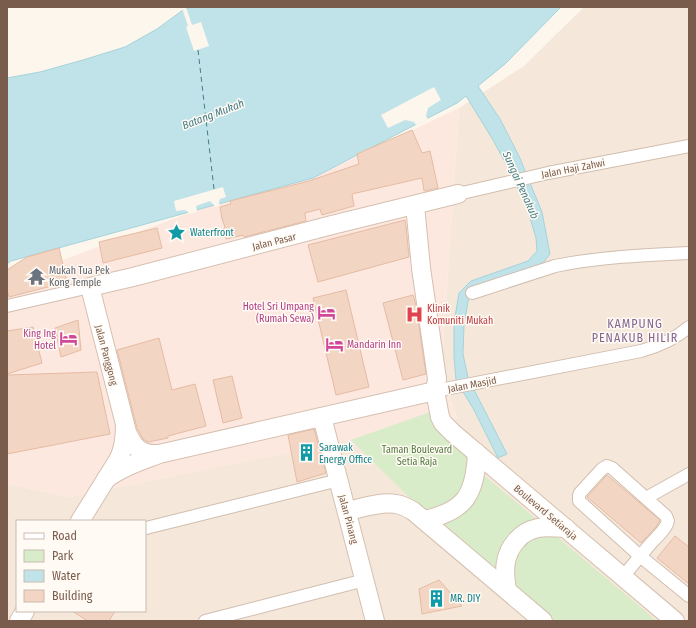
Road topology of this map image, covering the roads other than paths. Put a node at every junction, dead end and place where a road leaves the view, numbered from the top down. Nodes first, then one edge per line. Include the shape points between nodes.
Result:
1 (689, 147) edge
2 (458, 194) joint
3 (415, 205) junction
4 (689, 253) edge
5 (90, 287) junction
6 (472, 294) dead end
7 (7, 306) edge
8 (689, 327) edge
9 (442, 390) junction
10 (322, 417) junction
11 (125, 424) junction
12 (477, 453) junction
13 (159, 454) junction
14 (689, 474) edge
15 (106, 479) junction
16 (339, 480) junction
17 (646, 498) junction
18 (347, 511) junction
19 (81, 520) edge
20 (424, 520) junction
21 (146, 528) dead end
22 (566, 528) junction
23 (640, 556) junction
24 (623, 577) junction
25 (364, 580) junction
26 (507, 590) junction
27 (689, 596) edge
28 (24, 612) edge
29 (19, 621) edge
30 (205, 621) edge
31 (375, 621) edge
32 (543, 621) edge
33 (675, 621) edge

1 - 2 street, Jalan Haji Zahwi via 548,173
2 - 3 street, Jalan Pasar
3 - 5 street, Jalan Pasar
3 - 9 street, Jalan Masjid via 437,379
4 - 6 street via 596,259 564,264
5 - 7 street
5 - 11 street, Jalan Panggong
8 - 9 street, Jalan Masjid via 666,343 641,351
9 - 10 street
9 - 12 street, Boulevard Setiaraja via 439,411 443,423
10 - 13 street
10 - 16 street, Jalan Pinang
11 - 13 street, Jalan Panggong via 130,438 138,449
11 - 15 street, Jalan Panggong via 122,453
12 - 20 street via 474,482 462,504 447,514
12 - 22 street, Boulevard Setiaraja
13 - 15 street via 124,467
14 - 17 street
15 - 19 street, Jalan Panggong
16 - 18 street, Jalan Pinang
16 - 21 street
17 - 23 street via 666,516 668,521
17 - 23 street via 607,466 580,493 579,499 580,503
18 - 20 street via 395,504 414,511
18 - 25 street, Jalan Pinang
20 - 26 street
22 - 24 street, Boulevard Setiaraja
22 - 26 street via 538,528 528,531 512,545 505,565
23 - 24 street
23 - 27 street
24 - 33 street, Boulevard Setiaraja
25 - 30 street
25 - 31 street, Jalan Pinang
26 - 32 street
28 - 29 street

